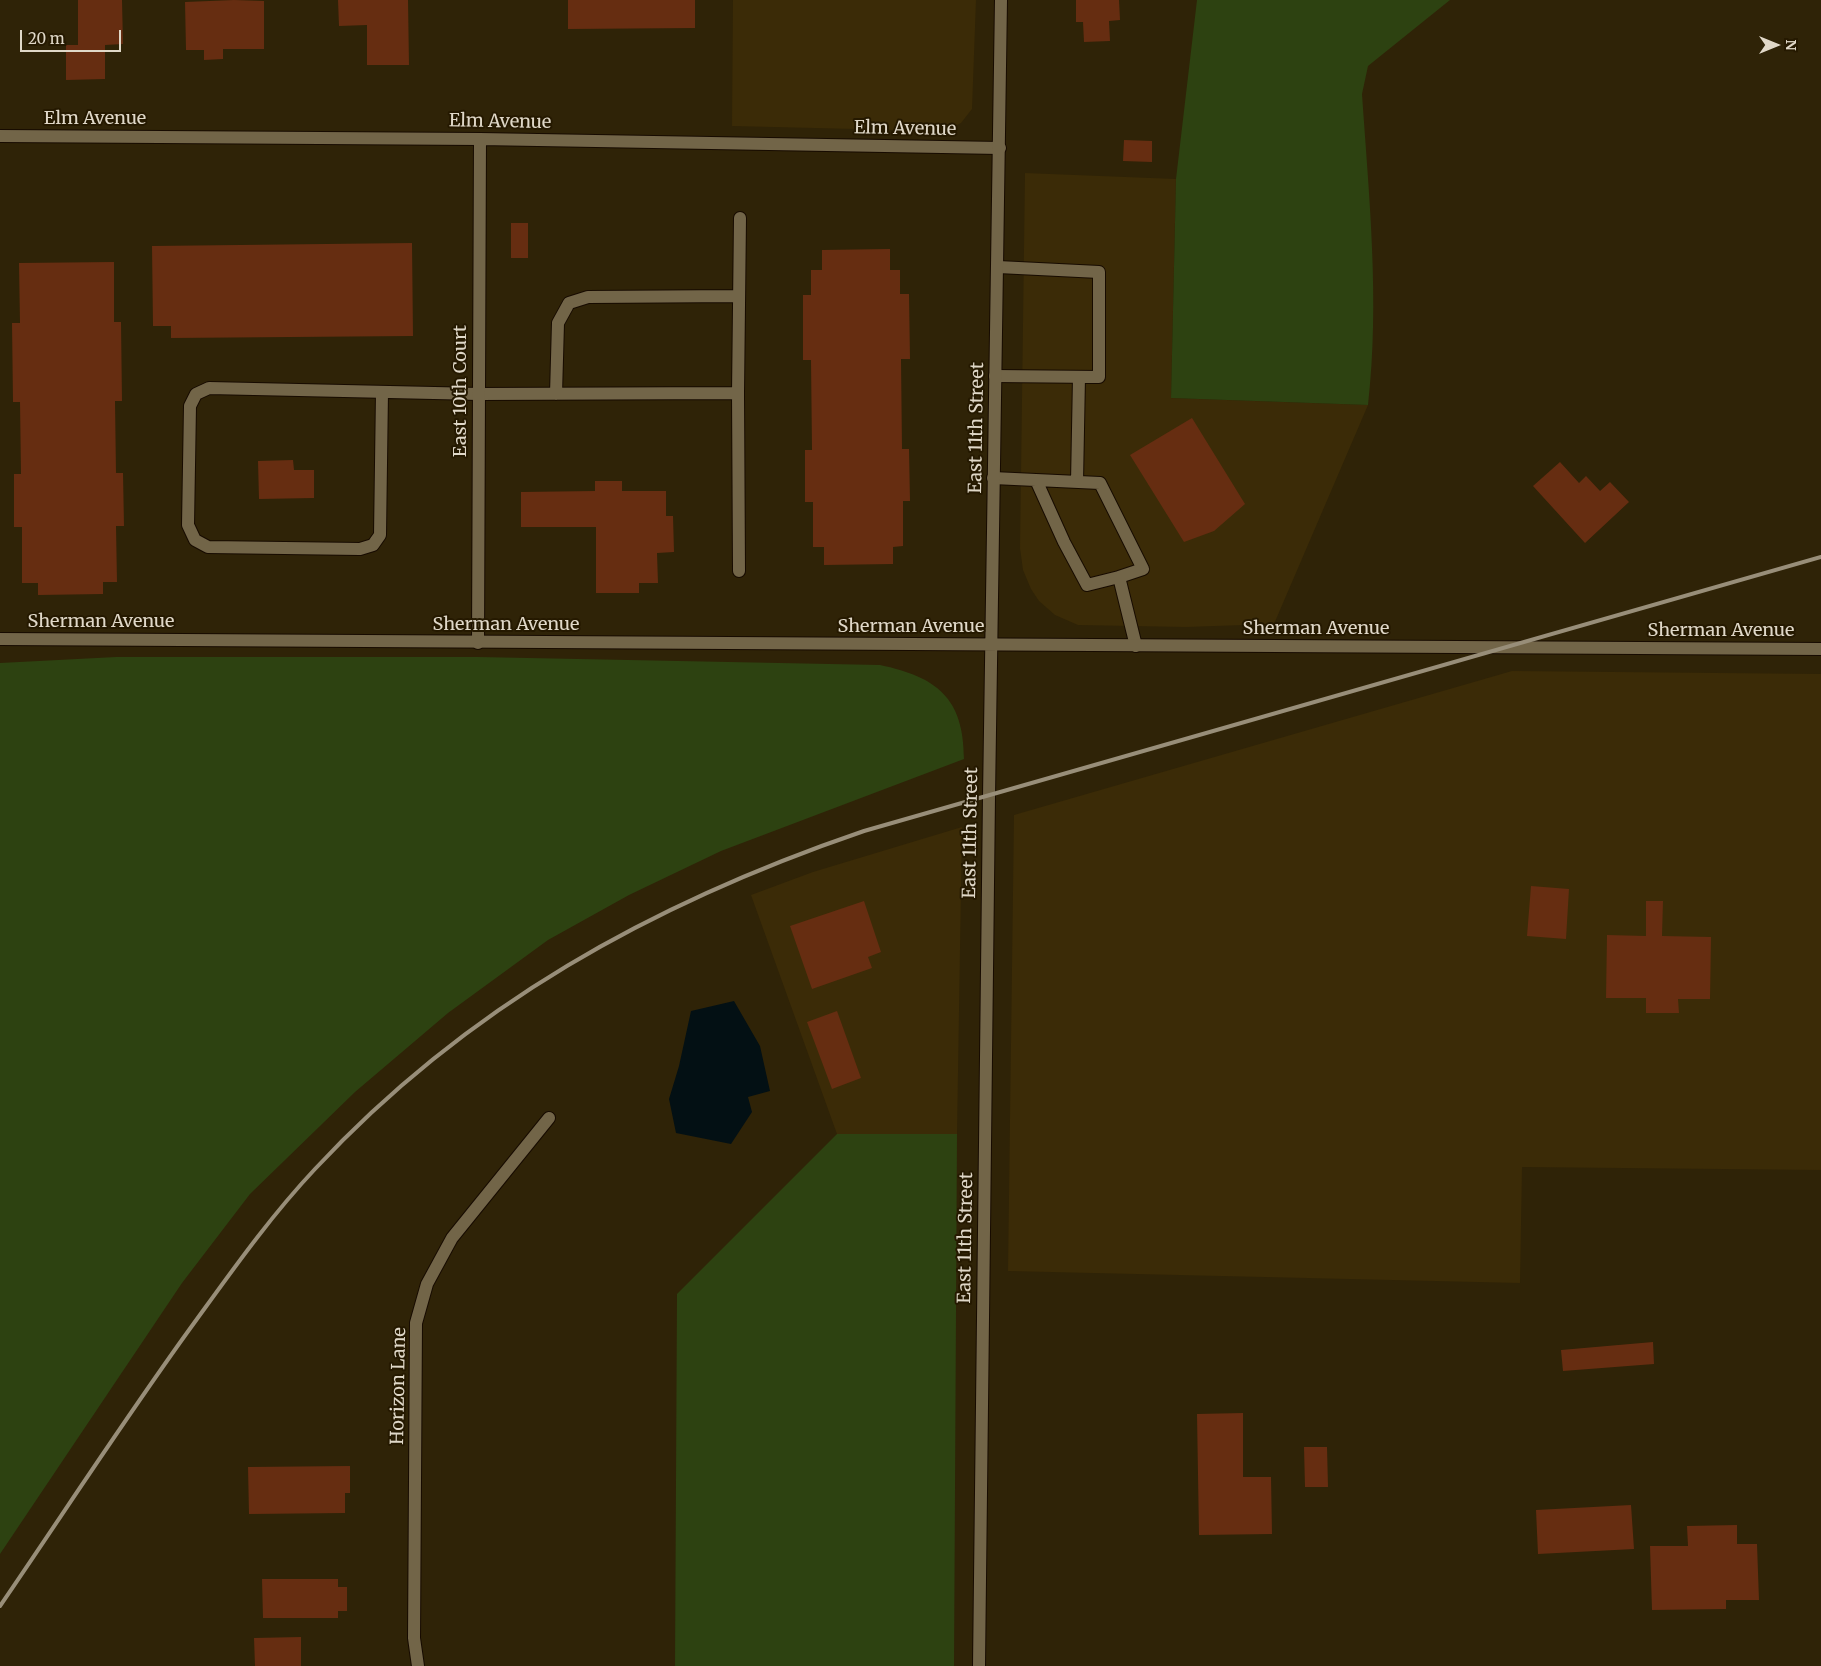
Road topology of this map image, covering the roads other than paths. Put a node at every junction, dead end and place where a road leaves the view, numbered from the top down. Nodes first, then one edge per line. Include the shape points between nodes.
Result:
1 (1001, 0) edge
2 (0, 136) edge
3 (480, 140) junction
4 (1000, 148) junction
5 (740, 218) dead end
6 (998, 267) junction
7 (739, 296) junction
8 (995, 376) junction
9 (1078, 377) junction
10 (382, 392) junction
11 (738, 393) junction
12 (479, 394) junction
13 (556, 394) junction
14 (993, 478) junction
15 (1036, 480) junction
16 (1077, 482) junction
17 (738, 571) dead end
18 (1119, 577) junction
19 (0, 639) edge
20 (478, 643) junction
21 (992, 646) junction
22 (1136, 646) junction
23 (1821, 649) edge
24 (549, 1118) dead end
25 (418, 1666) edge
26 (979, 1666) edge

1 - 4 street, East 11th Street
2 - 3 street, Elm Avenue
3 - 4 street, Elm Avenue
3 - 12 street, East 10th Court
4 - 6 street, East 11th Street
5 - 7 street
6 - 8 street, East 11th Street
6 - 9 street via 1099,272 1099,377
7 - 11 street
7 - 13 street via 588,297 569,303 558,323
8 - 9 street
8 - 14 street, East 11th Street
9 - 16 street
10 - 10 street via 209,388 196,394 190,406 188,525 195,540 208,546 360,548 373,545 380,535
10 - 12 street
11 - 13 street
11 - 17 street
12 - 13 street
12 - 20 street, East 10th Court
14 - 15 street
14 - 21 street, East 11th Street
15 - 16 street
15 - 18 street via 1069,539 1088,585
16 - 18 street via 1100,482 1110,515 1143,569
18 - 22 street
19 - 20 street, Sherman Avenue
20 - 21 street, Sherman Avenue
21 - 22 street, Sherman Avenue
21 - 26 street, East 11th Street
22 - 23 street, Sherman Avenue
24 - 25 street, Horizon Lane via 452,1238 427,1284 416,1323 414,1638

